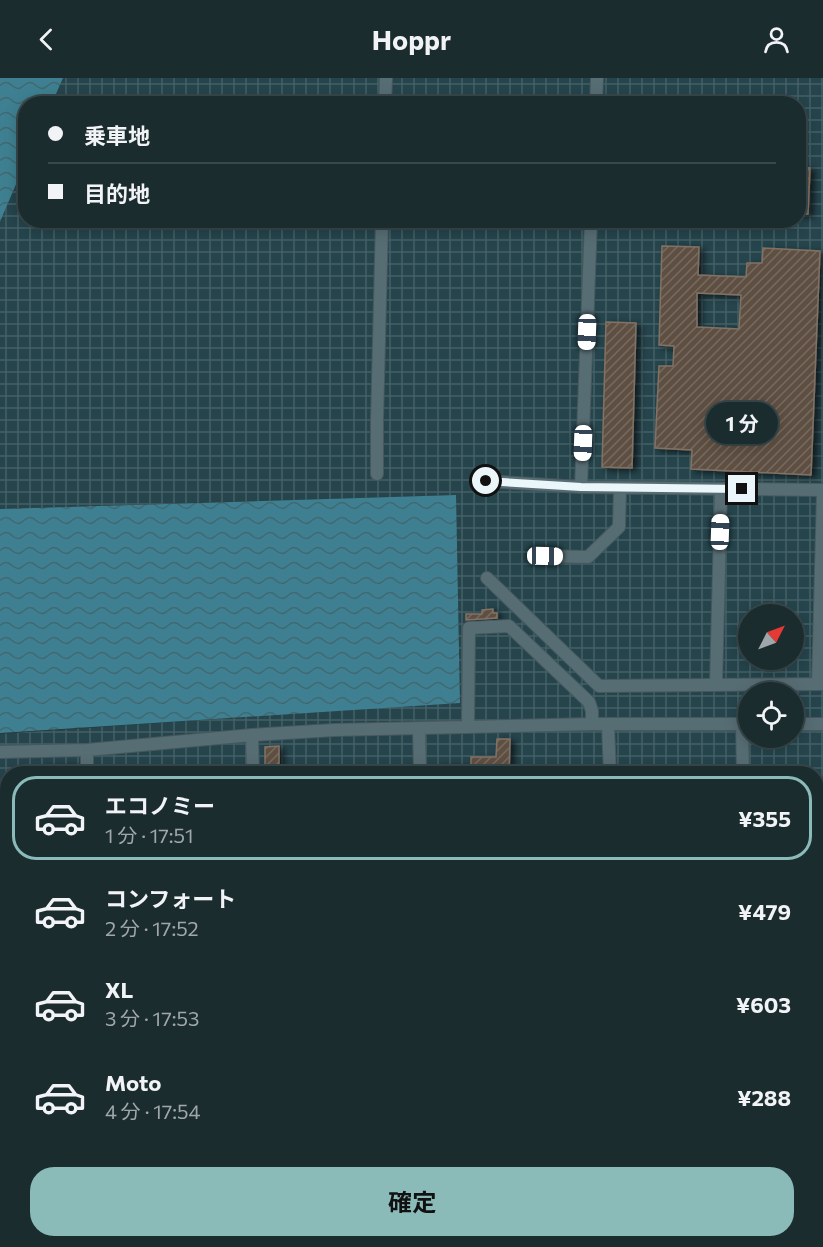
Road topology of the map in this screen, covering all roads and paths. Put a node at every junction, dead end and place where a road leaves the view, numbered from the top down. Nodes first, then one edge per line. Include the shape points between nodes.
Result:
1 (386, 78) edge
2 (597, 78) edge
3 (386, 96) edge
4 (596, 96) edge
5 (382, 228) edge
6 (591, 228) edge
7 (377, 474) dead end
8 (486, 481) dead end
9 (581, 487) junction
10 (620, 488) junction
11 (721, 489) junction
12 (823, 491) edge
13 (545, 556) dead end
14 (487, 578) dead end
15 (820, 684) edge
16 (716, 685) junction
17 (592, 724) junction
18 (738, 724) edge
19 (804, 724) edge
20 (823, 724) edge
21 (608, 726) junction
22 (468, 727) junction
23 (420, 729) junction
24 (252, 735) junction
25 (744, 748) edge
26 (87, 750) junction
27 (0, 752) edge
28 (87, 766) edge
29 (253, 766) edge
30 (420, 766) edge
31 (610, 766) edge
32 (743, 766) edge

1 - 3 street
2 - 4 street
5 - 7 street
6 - 9 street
8 - 9 street
9 - 10 street
10 - 11 street
10 - 13 street via 619,527 588,557
11 - 12 street
11 - 16 street
12 - 15 street
14 - 16 street via 599,686
15 - 16 street
17 - 21 street
17 - 22 street
17 - 22 street via 591,706 585,697 509,626 469,628
18 - 21 street
19 - 20 street
21 - 31 street
22 - 23 street
23 - 24 street
23 - 30 street
24 - 26 street
24 - 29 street
25 - 32 street
26 - 27 street
26 - 28 street

